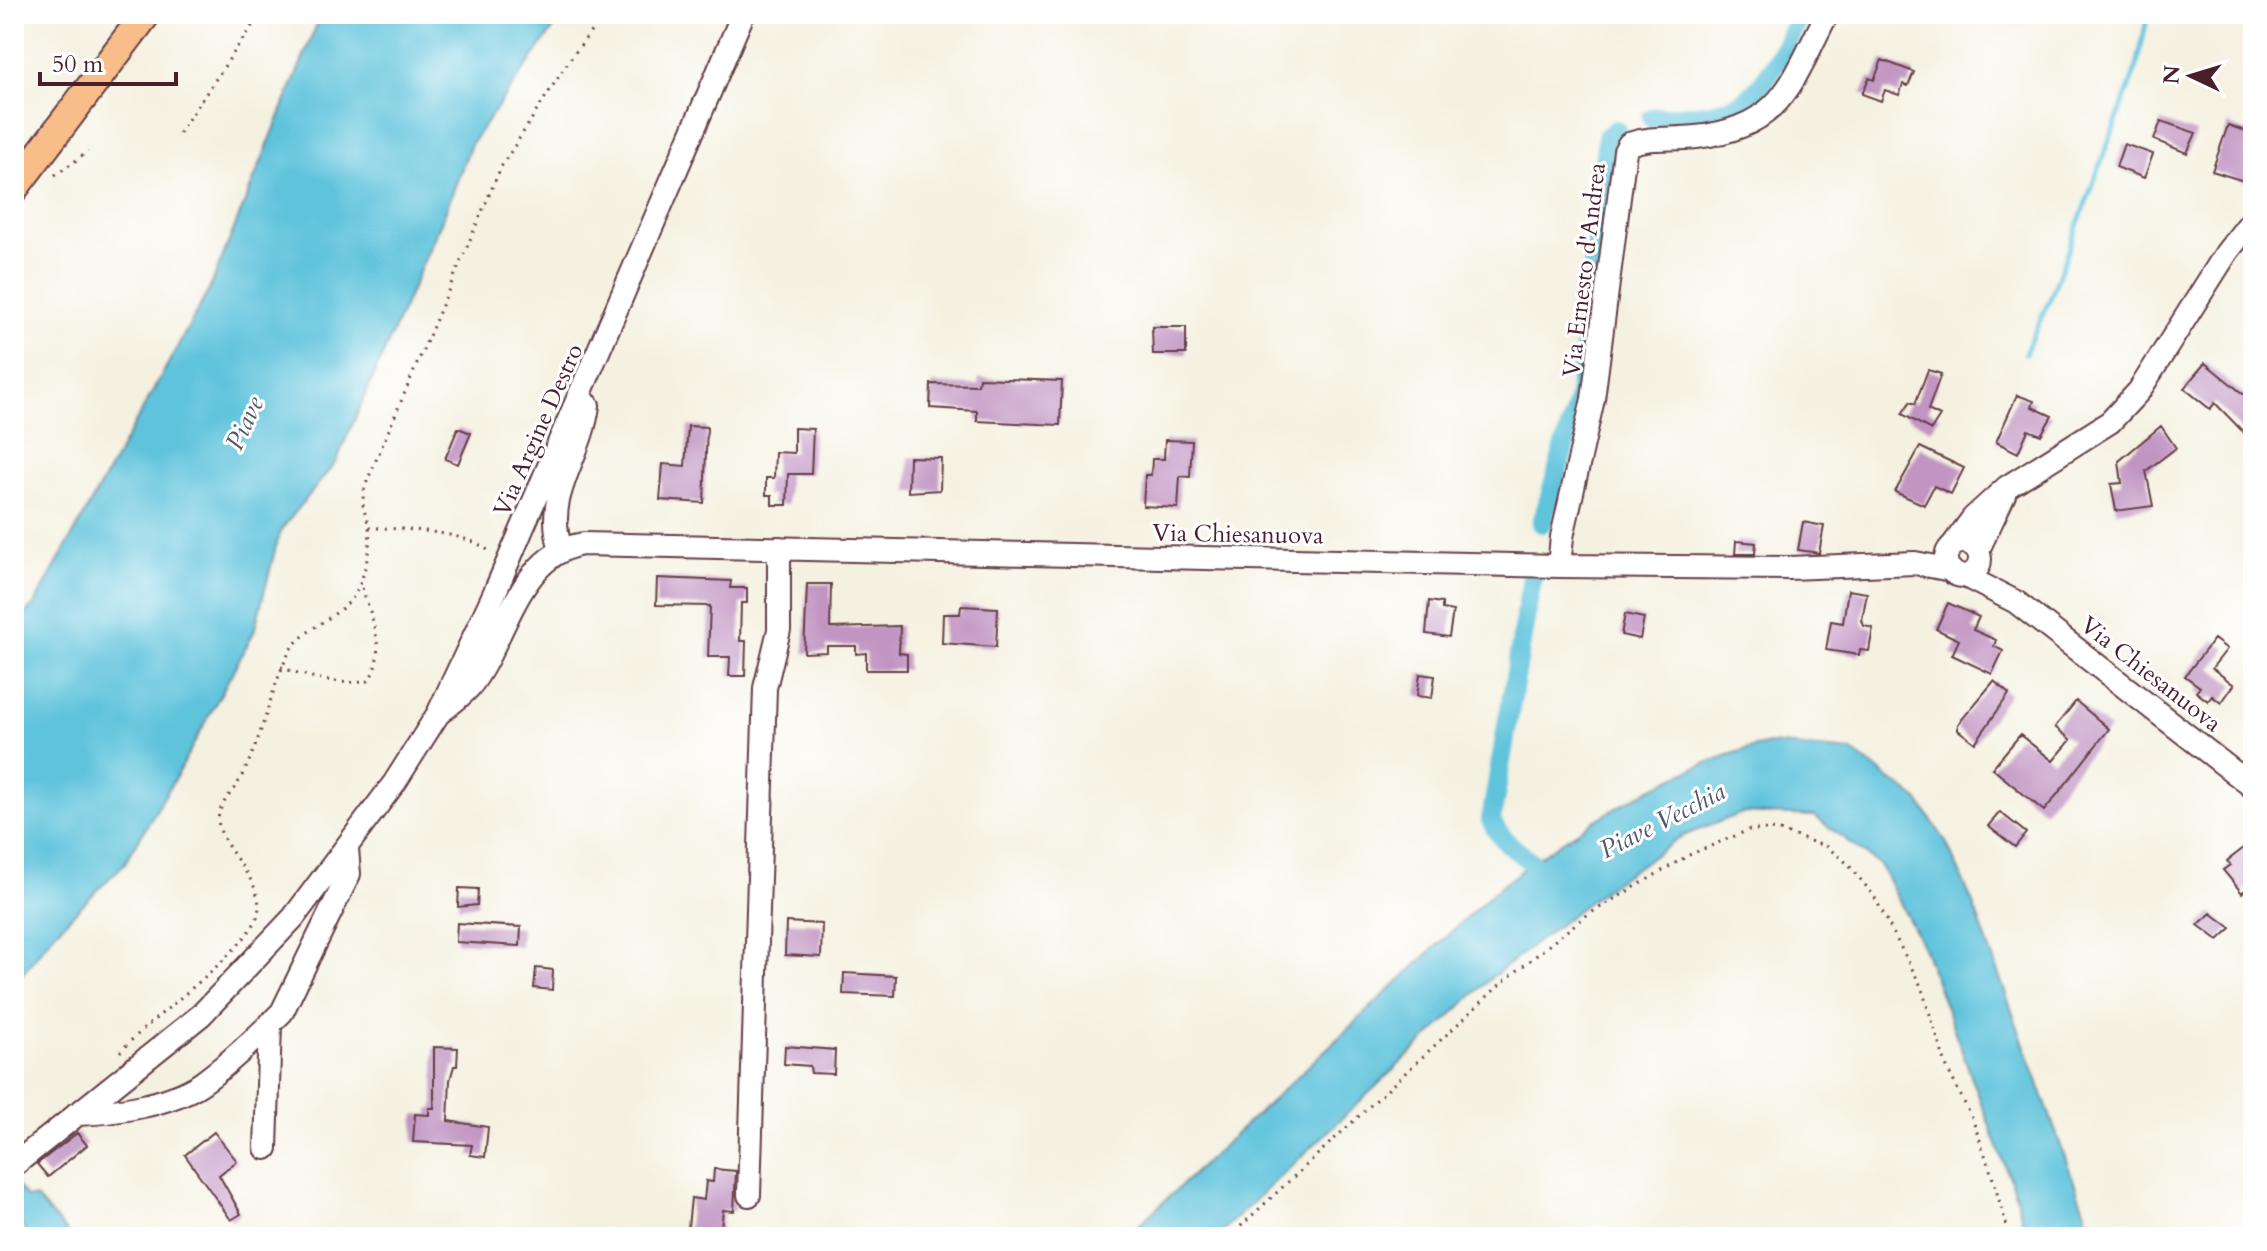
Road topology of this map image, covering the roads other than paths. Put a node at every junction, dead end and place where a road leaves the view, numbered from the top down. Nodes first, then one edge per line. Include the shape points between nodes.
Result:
1 (146, 14) edge
2 (743, 14) edge
3 (1827, 14) edge
4 (14, 188) edge
5 (2253, 219) edge
6 (592, 372) junction
7 (2007, 487) junction
8 (779, 548) junction
9 (561, 549) junction
10 (1978, 552) junction
11 (1954, 560) junction
12 (1559, 566) junction
13 (2016, 602) junction
14 (438, 714) junction
15 (2253, 787) edge
16 (347, 848) junction
17 (270, 1024) junction
18 (76, 1114) junction
19 (266, 1148) dead end
20 (15, 1165) edge
21 (749, 1195) dead end

1 - 4 main road
2 - 6 street, Via Argine Destro
3 - 12 street, Via Ernesto d'Andrea via 1791,83 1763,116 1728,133 1648,137 1625,151 1593,399
5 - 7 street via 2139,391 2110,422
6 - 9 street via 586,422 554,508 553,527
6 - 14 street, Via Argine Destro
7 - 10 street
7 - 11 street via 1973,518
8 - 9 street, Via Chiesanuova via 607,543
8 - 12 street, Via Chiesanuova
8 - 21 street via 779,630 765,688
9 - 14 street via 522,593 471,685
10 - 11 street via 1964,542
10 - 13 street, Via Chiesanuova
11 - 12 street, Via Chiesanuova via 1789,568
11 - 13 street, Via Chiesanuova
13 - 15 street, Via Chiesanuova
14 - 16 street, Via Argine Destro
16 - 17 street, Via Argine Destro via 349,874 282,1012
16 - 18 street, Via Argine Destro via 293,918 201,1015
17 - 18 street, Via Argine Destro via 200,1085 125,1112
17 - 19 street
18 - 20 street, Via Argine Destro

